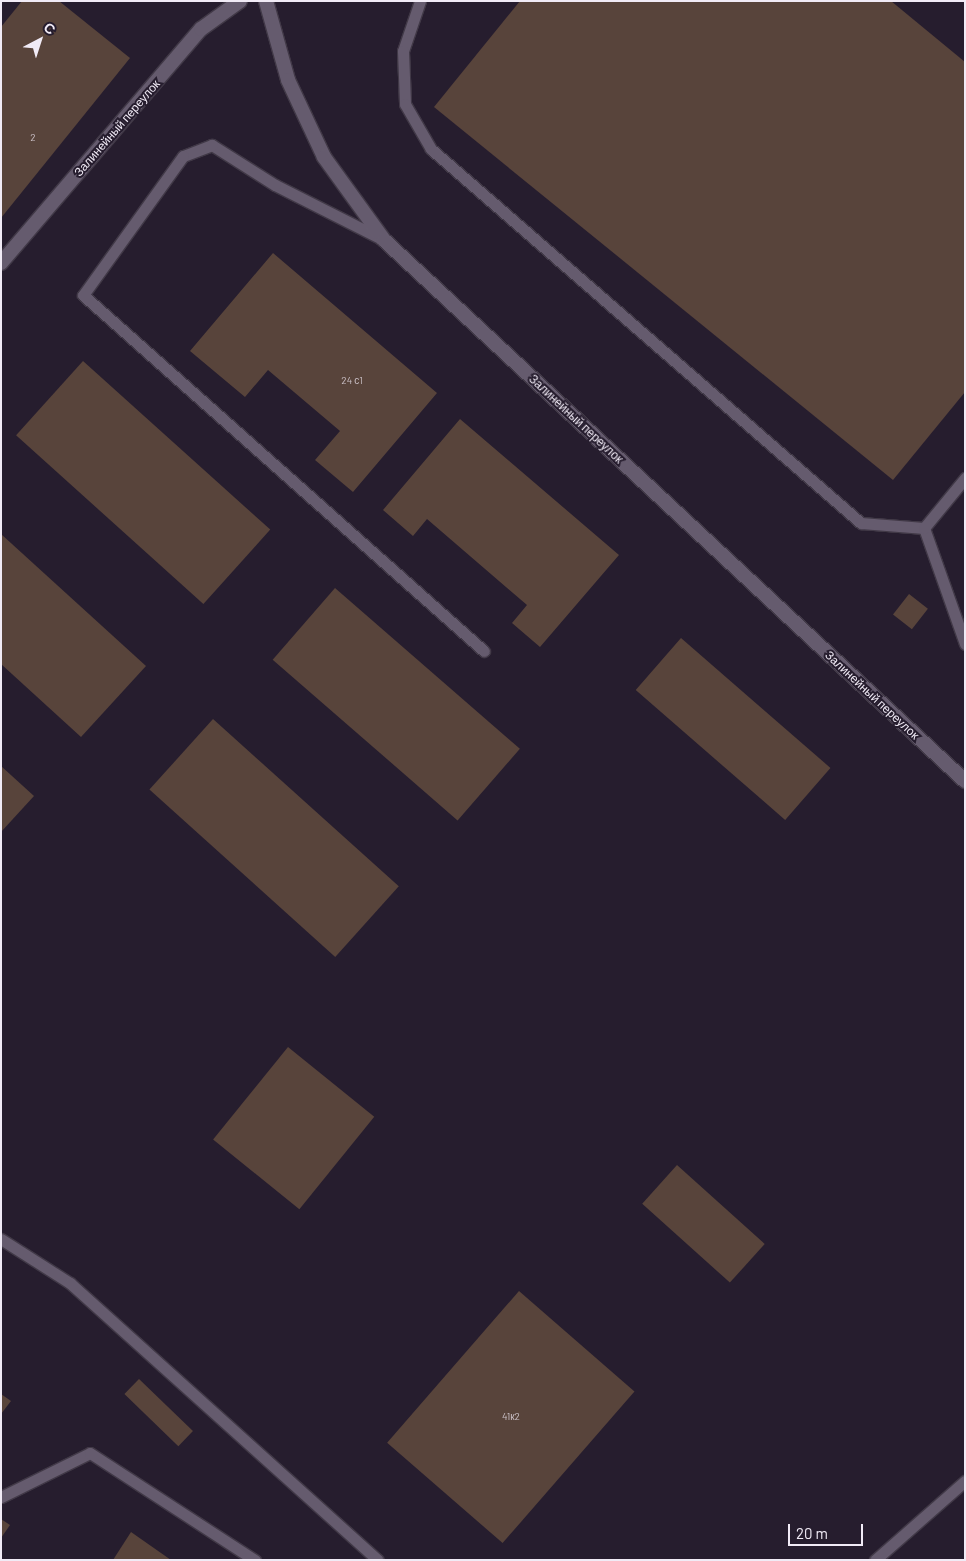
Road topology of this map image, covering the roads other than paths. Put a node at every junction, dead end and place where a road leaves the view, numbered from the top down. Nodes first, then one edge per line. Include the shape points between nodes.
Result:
1 (240, 1) edge
2 (266, 1) edge
3 (420, 1) edge
4 (384, 240) junction
5 (1, 263) edge
6 (965, 478) edge
7 (924, 528) junction
8 (965, 644) edge
9 (484, 652) dead end
10 (965, 781) edge
11 (1, 1239) edge
12 (965, 1481) edge
13 (1, 1497) edge
14 (255, 1560) edge
15 (378, 1560) edge
16 (874, 1560) edge

1 - 5 street, Залинейный переулок via 201,29
2 - 4 street, Залинейный переулок via 288,80 324,157
3 - 7 lane via 403,51 405,104 431,149 861,523
4 - 9 lane via 275,185 212,145 183,156 83,295
4 - 10 street, Залинейный переулок
6 - 7 lane
7 - 8 lane
11 - 15 lane via 70,1283
12 - 16 lane
13 - 14 lane via 90,1453

